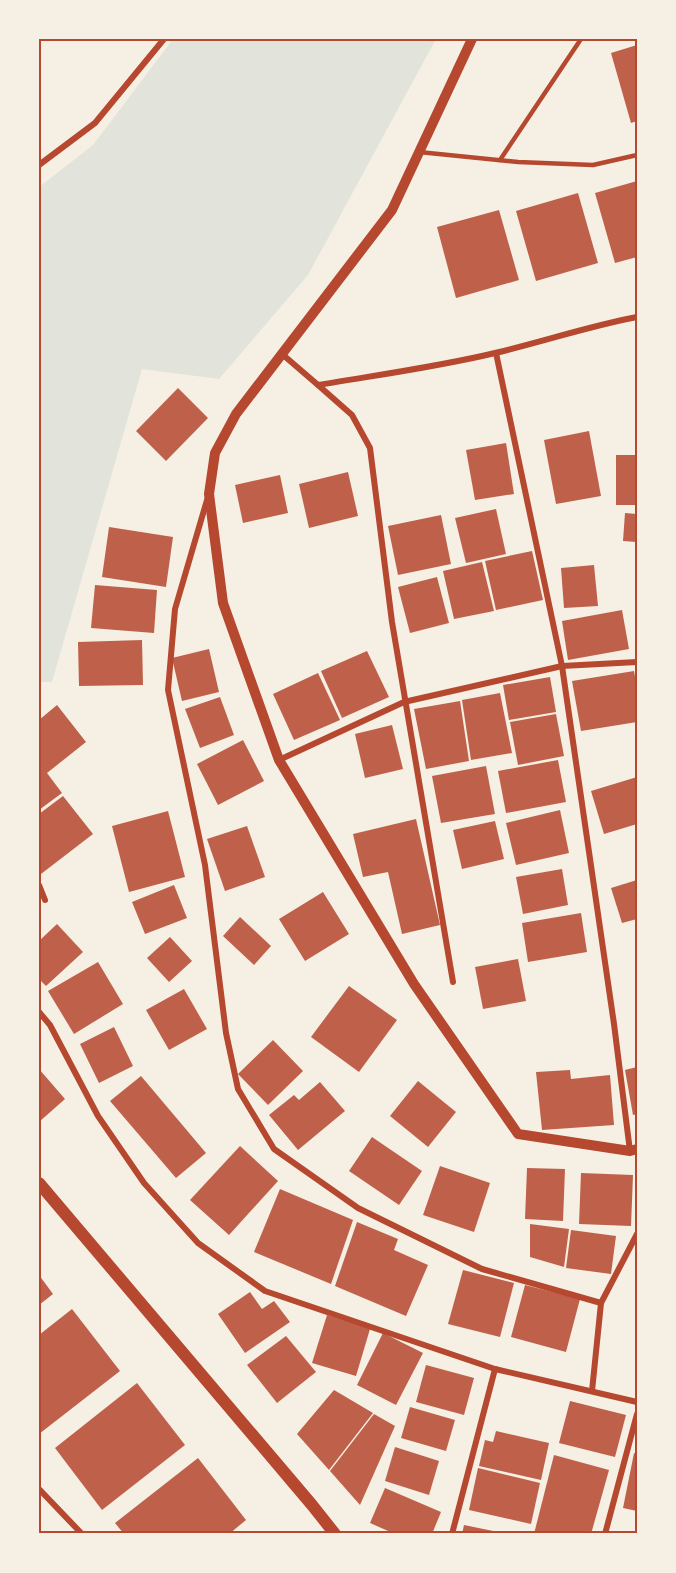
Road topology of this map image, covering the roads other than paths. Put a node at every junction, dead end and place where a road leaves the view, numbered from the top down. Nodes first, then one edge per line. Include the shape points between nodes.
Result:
1 (164, 39) edge
2 (472, 39) edge
3 (581, 39) edge
4 (419, 152) junction
5 (637, 155) edge
6 (500, 160) junction
7 (39, 165) edge
8 (637, 317) edge
9 (496, 353) junction
10 (282, 354) junction
11 (318, 385) junction
12 (209, 494) junction
13 (637, 662) edge
14 (562, 666) junction
15 (404, 702) junction
16 (279, 760) junction
17 (39, 885) edge
18 (45, 900) dead end
19 (453, 982) dead end
20 (39, 1012) edge
21 (634, 1150) edge
22 (39, 1183) edge
23 (637, 1234) edge
24 (601, 1303) junction
25 (495, 1369) junction
26 (592, 1391) junction
27 (637, 1402) edge
28 (637, 1414) edge
29 (39, 1490) edge
30 (82, 1534) edge
31 (335, 1534) edge
32 (452, 1534) edge
33 (605, 1534) edge

1 - 7 street via 95,123
2 - 4 street
3 - 6 lane
4 - 6 lane
4 - 10 street via 392,210
5 - 6 lane via 593,165
8 - 9 street
9 - 11 street
9 - 14 street
10 - 11 street
10 - 12 street via 236,414 215,453
11 - 15 street via 352,415 370,448
12 - 16 street via 223,603
12 - 24 street via 175,609 168,690 205,865 226,1034 238,1089 274,1149 358,1208 482,1269
13 - 14 street
14 - 15 street
14 - 21 street
15 - 16 street
15 - 19 street
16 - 21 street via 414,984 518,1134
17 - 18 street
20 - 25 street via 50,1025 98,1116 144,1183 198,1243 266,1291
22 - 31 main road
23 - 24 street
24 - 26 street
25 - 26 street
25 - 32 street
26 - 27 street
28 - 33 street
29 - 30 street

